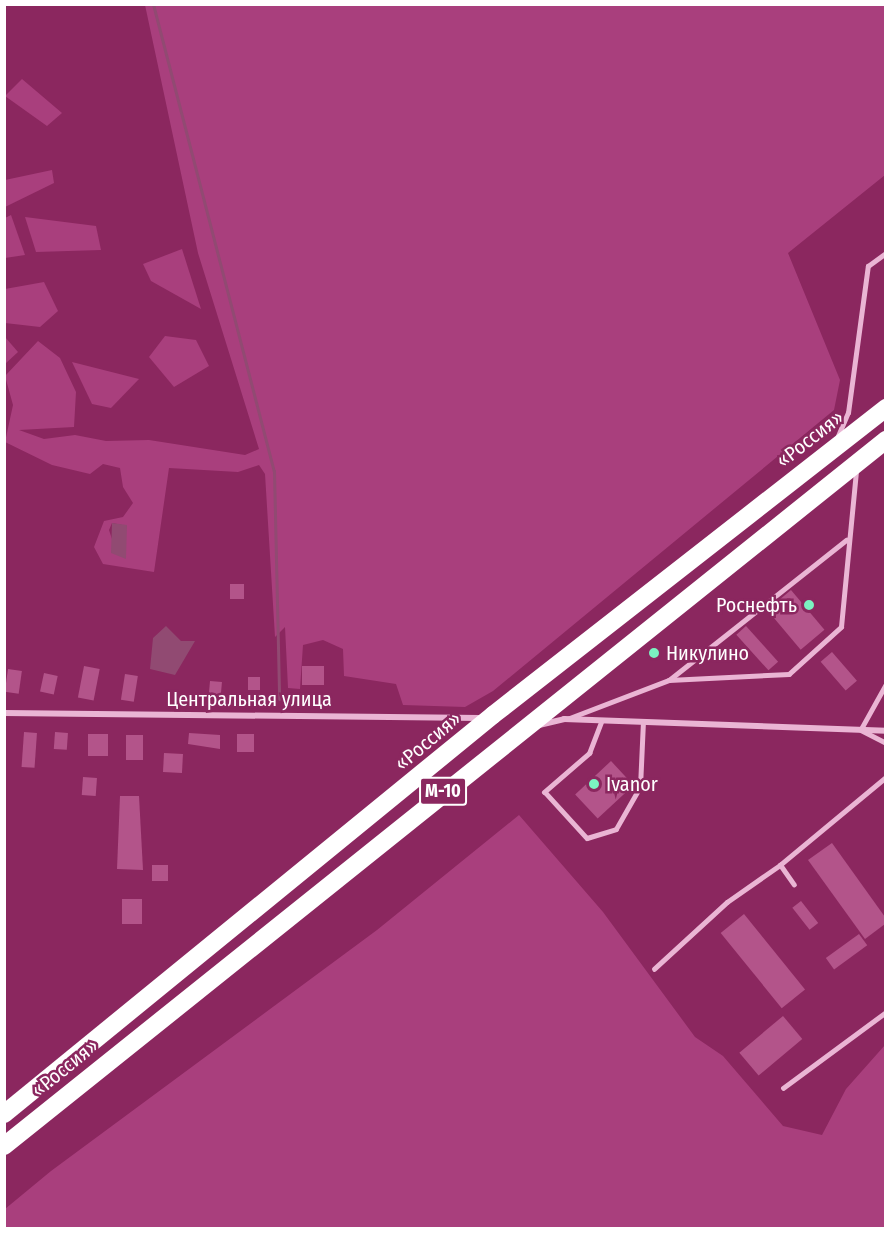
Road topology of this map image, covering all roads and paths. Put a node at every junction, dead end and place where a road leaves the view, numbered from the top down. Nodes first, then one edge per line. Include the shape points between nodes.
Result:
1 (885, 253) edge
2 (885, 408) edge
3 (885, 440) edge
4 (828, 453) junction
5 (858, 463) junction
6 (846, 539) junction
7 (669, 680) junction
8 (885, 685) edge
9 (4, 713) edge
10 (493, 715) junction
11 (564, 720) junction
12 (602, 721) junction
13 (643, 722) junction
14 (521, 730) junction
15 (861, 730) junction
16 (885, 731) edge
17 (885, 743) edge
18 (885, 777) edge
19 (780, 865) junction
20 (794, 885) dead end
21 (654, 969) dead end
22 (885, 1012) edge
23 (783, 1088) dead end
24 (4, 1114) edge
25 (4, 1146) edge

1 - 4 lane via 868,266 848,413
2 - 4 highway, «Россия» / М-10
3 - 5 highway, «Россия» / М-10
4 - 10 highway, «Россия» / М-10
5 - 6 lane
5 - 14 highway, «Россия» / М-10
6 - 7 lane
6 - 7 lane via 841,627 789,674
7 - 11 lane
8 - 15 lane
9 - 10 street, Центральная улица via 292,713 473,720
10 - 24 highway, «Россия» / М-10
11 - 12 street
11 - 14 street
12 - 13 street
12 - 13 lane via 590,753 545,792 586,838 616,829 640,787
13 - 15 street
14 - 25 highway, «Россия» / М-10
15 - 16 street
15 - 17 lane
18 - 19 lane
19 - 20 lane
19 - 21 lane via 727,902
22 - 23 lane

